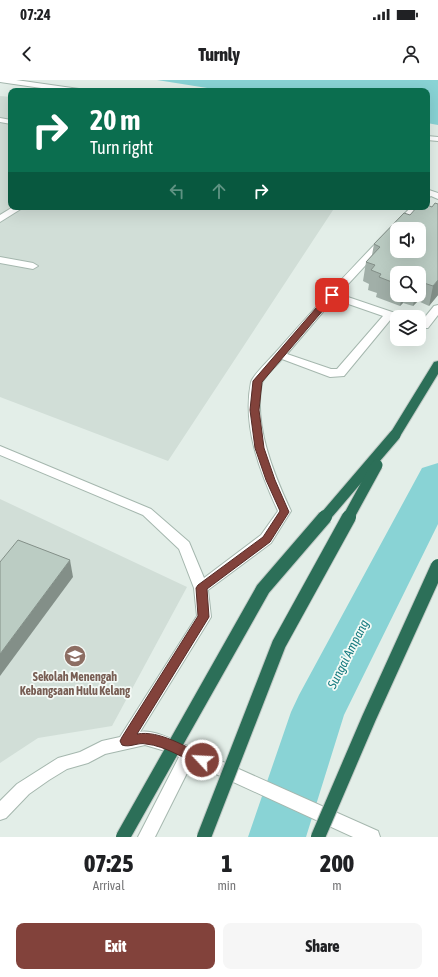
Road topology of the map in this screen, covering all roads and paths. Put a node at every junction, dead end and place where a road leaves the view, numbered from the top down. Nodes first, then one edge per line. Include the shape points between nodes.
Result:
1 (0, 80) edge
2 (57, 88) edge
3 (14, 210) edge
4 (413, 210) edge
5 (0, 219) edge
6 (0, 260) edge
7 (33, 266) dead end
8 (332, 295) junction
9 (438, 308) edge
10 (390, 315) edge
11 (390, 319) edge
12 (426, 323) edge
13 (280, 355) junction
14 (438, 365) edge
15 (395, 435) junction
16 (0, 450) edge
17 (438, 566) edge
18 (201, 588) junction
19 (126, 741) junction
20 (189, 754) junction
21 (0, 812) edge
22 (123, 837) edge
23 (146, 837) edge
24 (204, 837) edge
25 (318, 837) edge
26 (372, 837) edge

1 - 2 street
3 - 5 street
4 - 8 street
6 - 7 street
8 - 10 street
8 - 13 street
9 - 12 street
11 - 13 street via 340,373 330,373
13 - 18 street via 258,381 255,410 260,448 270,480 285,512 266,539
14 - 15 highway
15 - 22 highway, bridge via 263,588
15 - 24 highway, bridge via 279,644
16 - 18 street via 147,512 184,546
17 - 25 highway, bridge
18 - 19 street via 204,617
19 - 20 street via 145,738
19 - 21 street via 64,763 23,789
20 - 23 street
20 - 26 street

